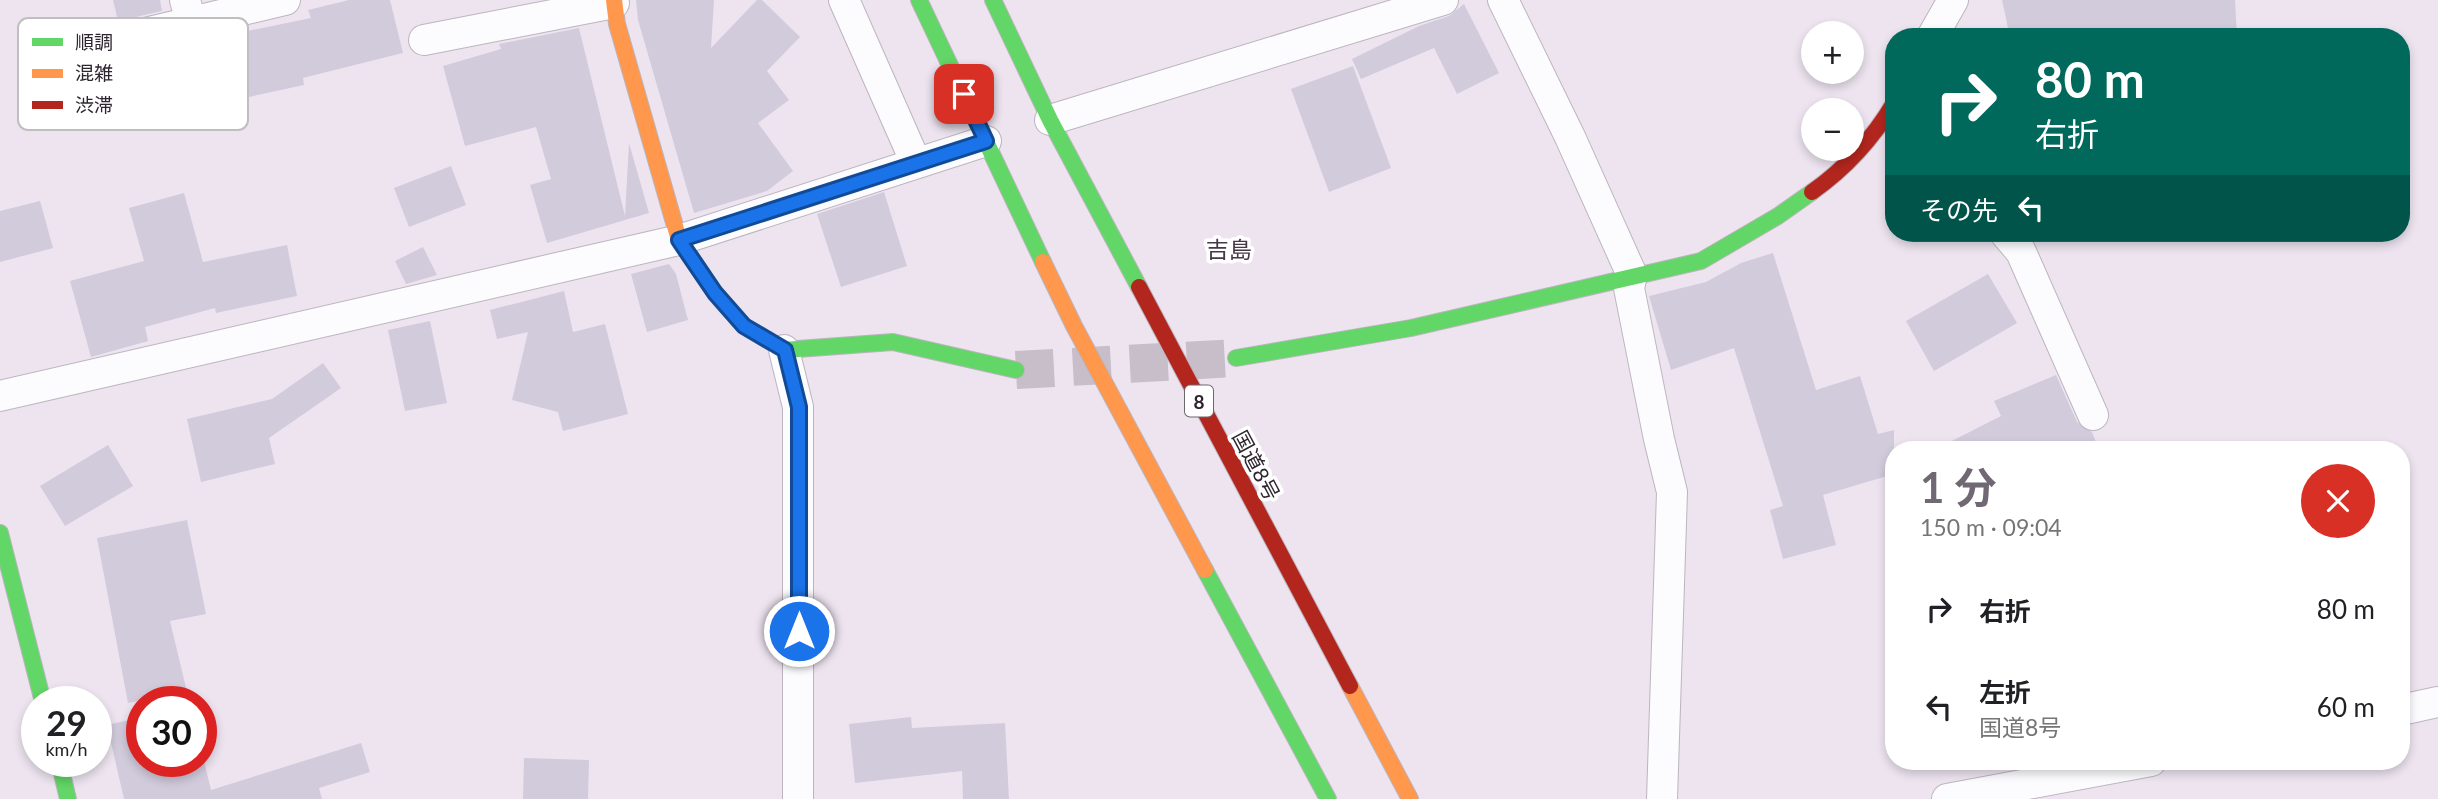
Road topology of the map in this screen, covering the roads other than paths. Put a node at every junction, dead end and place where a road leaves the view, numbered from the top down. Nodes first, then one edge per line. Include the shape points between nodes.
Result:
1 (285, 0) edge
2 (844, 0) edge
3 (919, 0) edge
4 (993, 0) edge
5 (1443, 0) edge
6 (1503, 0) edge
7 (1953, 0) edge
8 (614, 1) edge
9 (188, 11) edge
10 (168, 18) edge
11 (1937, 28) edge
12 (424, 40) dead end
13 (1885, 118) edge
14 (1050, 120) junction
15 (986, 141) junction
16 (916, 163) junction
17 (679, 240) junction
18 (2013, 242) edge
19 (1632, 275) junction
20 (785, 350) junction
21 (1236, 358) tunnel mouth
22 (1016, 370) tunnel mouth
23 (0, 396) edge
24 (2093, 415) dead end
25 (0, 533) edge
26 (39, 686) edge
27 (2438, 702) edge
28 (2410, 708) edge
29 (2103, 770) edge
30 (63, 777) edge
31 (68, 799) edge
32 (799, 799) edge
33 (1328, 799) edge
34 (1410, 799) edge
35 (1662, 799) edge
36 (1947, 799) edge

1 - 9 street
2 - 16 street
3 - 15 main road
4 - 14 main road, 国道8号 / 8
5 - 14 street
6 - 19 street
7 - 11 street
8 - 12 street
8 - 17 main road
9 - 10 street
13 - 19 main road via 1843,170 1778,216 1701,261
14 - 34 main road, 国道8号 / 8
15 - 16 street
15 - 33 main road via 1074,326
16 - 17 street
17 - 20 main road via 744,326
17 - 23 street
18 - 24 street
19 - 21 main road via 1411,328
19 - 35 street via 1629,288 1672,492
20 - 22 main road via 893,342
20 - 32 street via 799,407
25 - 26 main road
27 - 28 street
29 - 36 street
30 - 31 main road

